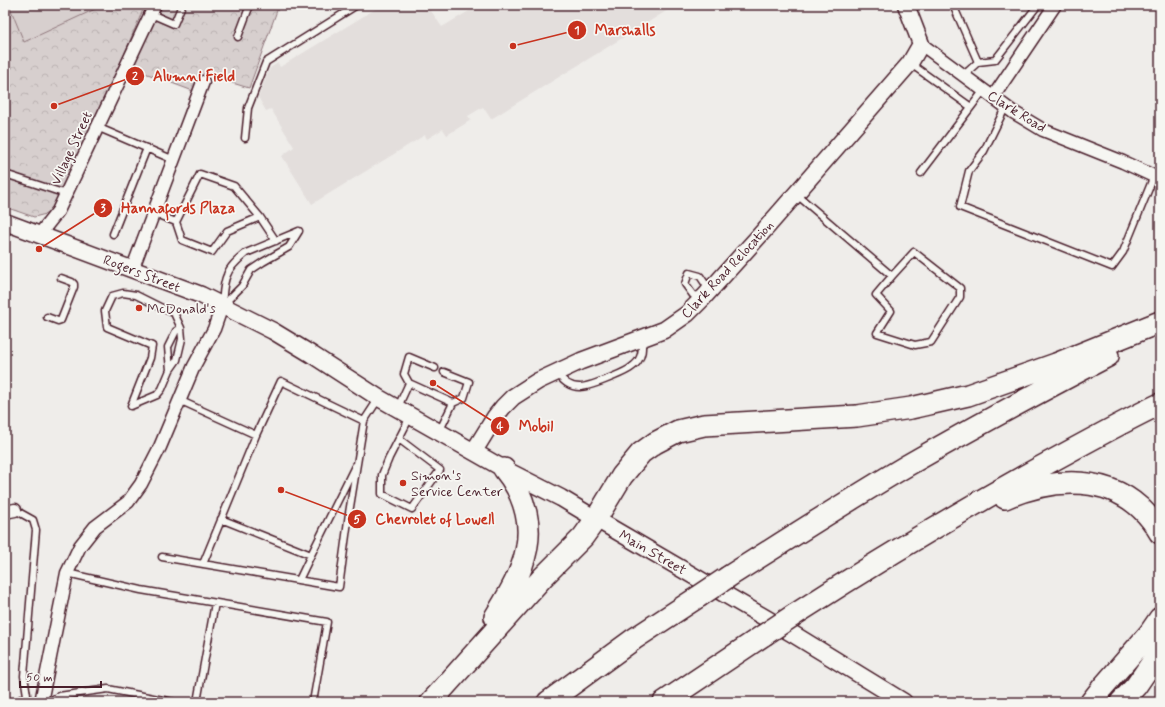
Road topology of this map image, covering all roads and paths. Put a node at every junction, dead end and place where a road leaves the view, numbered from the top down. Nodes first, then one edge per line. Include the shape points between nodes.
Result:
1 (182, 5) edge
2 (250, 5) edge
3 (357, 5) edge
4 (906, 5) edge
5 (953, 5) edge
6 (1038, 5) edge
7 (1055, 5) edge
8 (153, 9) edge
9 (238, 37) dead end
10 (921, 44) junction
11 (978, 62) junction
12 (910, 63) junction
13 (964, 76) junction
14 (203, 82) dead end
15 (988, 94) junction
16 (1006, 106) junction
17 (971, 107) junction
18 (97, 127) junction
19 (245, 138) dead end
20 (147, 148) junction
21 (174, 160) junction
22 (921, 173) dead end
23 (5, 174) edge
24 (1157, 177) edge
25 (66, 194) junction
26 (796, 194) junction
27 (154, 213) junction
28 (260, 217) junction
29 (5, 222) edge
30 (176, 222) junction
31 (113, 234) dead end
32 (39, 235) junction
33 (276, 241) junction
34 (132, 270) junction
35 (892, 276) junction
36 (61, 278) dead end
37 (222, 306) junction
38 (47, 317) dead end
39 (1160, 322) edge
40 (181, 328) junction
41 (1160, 330) edge
42 (642, 338) junction
43 (436, 368) dead end
44 (170, 370) junction
45 (557, 371) junction
46 (444, 372) dead end
47 (409, 383) junction
48 (379, 398) junction
49 (179, 400) junction
50 (453, 403) junction
51 (1160, 404) edge
52 (404, 412) junction
53 (364, 421) junction
54 (440, 432) junction
55 (256, 435) junction
56 (399, 439) junction
57 (474, 451) junction
58 (357, 460) junction
59 (504, 469) junction
60 (10, 511) edge
61 (221, 519) junction
62 (596, 519) junction
63 (931, 530) junction
64 (1160, 533) edge
65 (311, 555) junction
66 (162, 557) dead end
67 (203, 564) junction
68 (67, 573) junction
69 (299, 580) junction
70 (215, 603) junction
71 (1160, 618) edge
72 (1160, 651) edge
73 (469, 659) junction
74 (1131, 694) edge
75 (1097, 695) edge
76 (18, 702) edge
77 (41, 702) edge
78 (48, 702) edge
79 (173, 702) edge
80 (197, 702) edge
81 (313, 702) edge
82 (431, 702) edge
83 (548, 702) edge
84 (664, 702) edge
85 (904, 702) edge
86 (1085, 702) edge
87 (1121, 702) edge

1 - 8 lane via 174,24
2 - 9 lane
3 - 19 lane via 266,62 248,108
4 - 10 main road
5 - 11 lane
6 - 11 lane via 995,60
7 - 15 street
8 - 18 street, Village Street
10 - 12 main road, Clark Road Relocation
10 - 13 street, Clark Road
11 - 13 lane
12 - 17 lane
12 - 26 main road, Clark Road Relocation
13 - 15 street, Clark Road
14 - 21 street
15 - 16 street, Clark Road
15 - 17 lane
16 - 24 street, Clark Road via 1043,130
16 - 24 lane via 984,151 969,171 960,207 1112,267 1123,252
17 - 22 lane
18 - 20 lane
18 - 25 street, Village Street
20 - 21 lane
20 - 31 lane
21 - 27 street
23 - 25 lane
25 - 32 street, Village Street via 58,211
26 - 35 lane
26 - 42 main road, Clark Road Relocation via 687,314 664,330
27 - 30 lane
27 - 34 street
28 - 30 lane via 227,231 212,252 182,240
28 - 30 lane via 234,186 200,174
28 - 33 lane
29 - 32 main road, Rogers Street
32 - 34 main road, Rogers Street
33 - 37 lane via 246,253 233,265 226,276
33 - 37 lane via 299,231 289,247 252,270 242,286
34 - 37 main road, Rogers Street
35 - 35 lane via 914,252 960,288 960,297 931,342 915,345 878,333 891,311 876,295
36 - 38 lane via 72,282 74,286 61,320
37 - 48 main road, Rogers Street via 272,331
37 - 49 street via 214,329
39 - 62 highway via 1056,364 968,395 911,408 857,416 704,425 678,431 641,454 622,476
40 - 44 lane via 179,353
40 - 44 lane via 176,331 168,347
40 - 44 lane via 174,313 136,295 123,293 112,296 105,311 107,327 152,346 132,406 157,395
41 - 83 highway, bridge via 980,424 835,509 634,639
42 - 45 main road, Clark Road Relocation
42 - 45 lane via 642,354 638,362 630,369 592,385 570,385 561,380
43 - 47 lane via 409,357 404,374
45 - 57 main road, Clark Road Relocation via 513,397 495,417
46 - 50 lane via 469,382 464,398
47 - 50 lane
47 - 52 lane
48 - 52 main road, Rogers Street
48 - 53 lane
49 - 55 lane
49 - 68 street via 160,447 141,484 128,502 95,527 80,546
50 - 54 lane
51 - 63 highway
52 - 54 main road, Main Street
52 - 56 lane
53 - 55 lane via 281,381
53 - 58 lane
54 - 57 main road, Main Street
55 - 61 lane
56 - 56 lane via 382,475 382,494 412,509 440,470
57 - 59 main road, Main Street
58 - 65 lane
58 - 69 lane via 339,587
59 - 62 main road, Main Street
59 - 73 highway via 523,502 528,528 527,551 506,600
60 - 76 lane via 33,520 36,530 24,676 27,695
61 - 65 lane
61 - 67 lane
62 - 73 highway via 583,537
62 - 85 main road, Main Street
63 - 64 highway via 1009,496 1048,485 1081,483 1104,487 1122,494 1145,512
63 - 84 highway, bridge via 794,615
65 - 69 lane
66 - 67 lane
67 - 69 lane
68 - 70 lane
68 - 77 street
70 - 80 lane
70 - 81 lane via 327,622
71 - 75 highway
72 - 74 highway
73 - 82 highway
74 - 87 highway
75 - 86 highway
78 - 79 lane via 59,696 108,689

